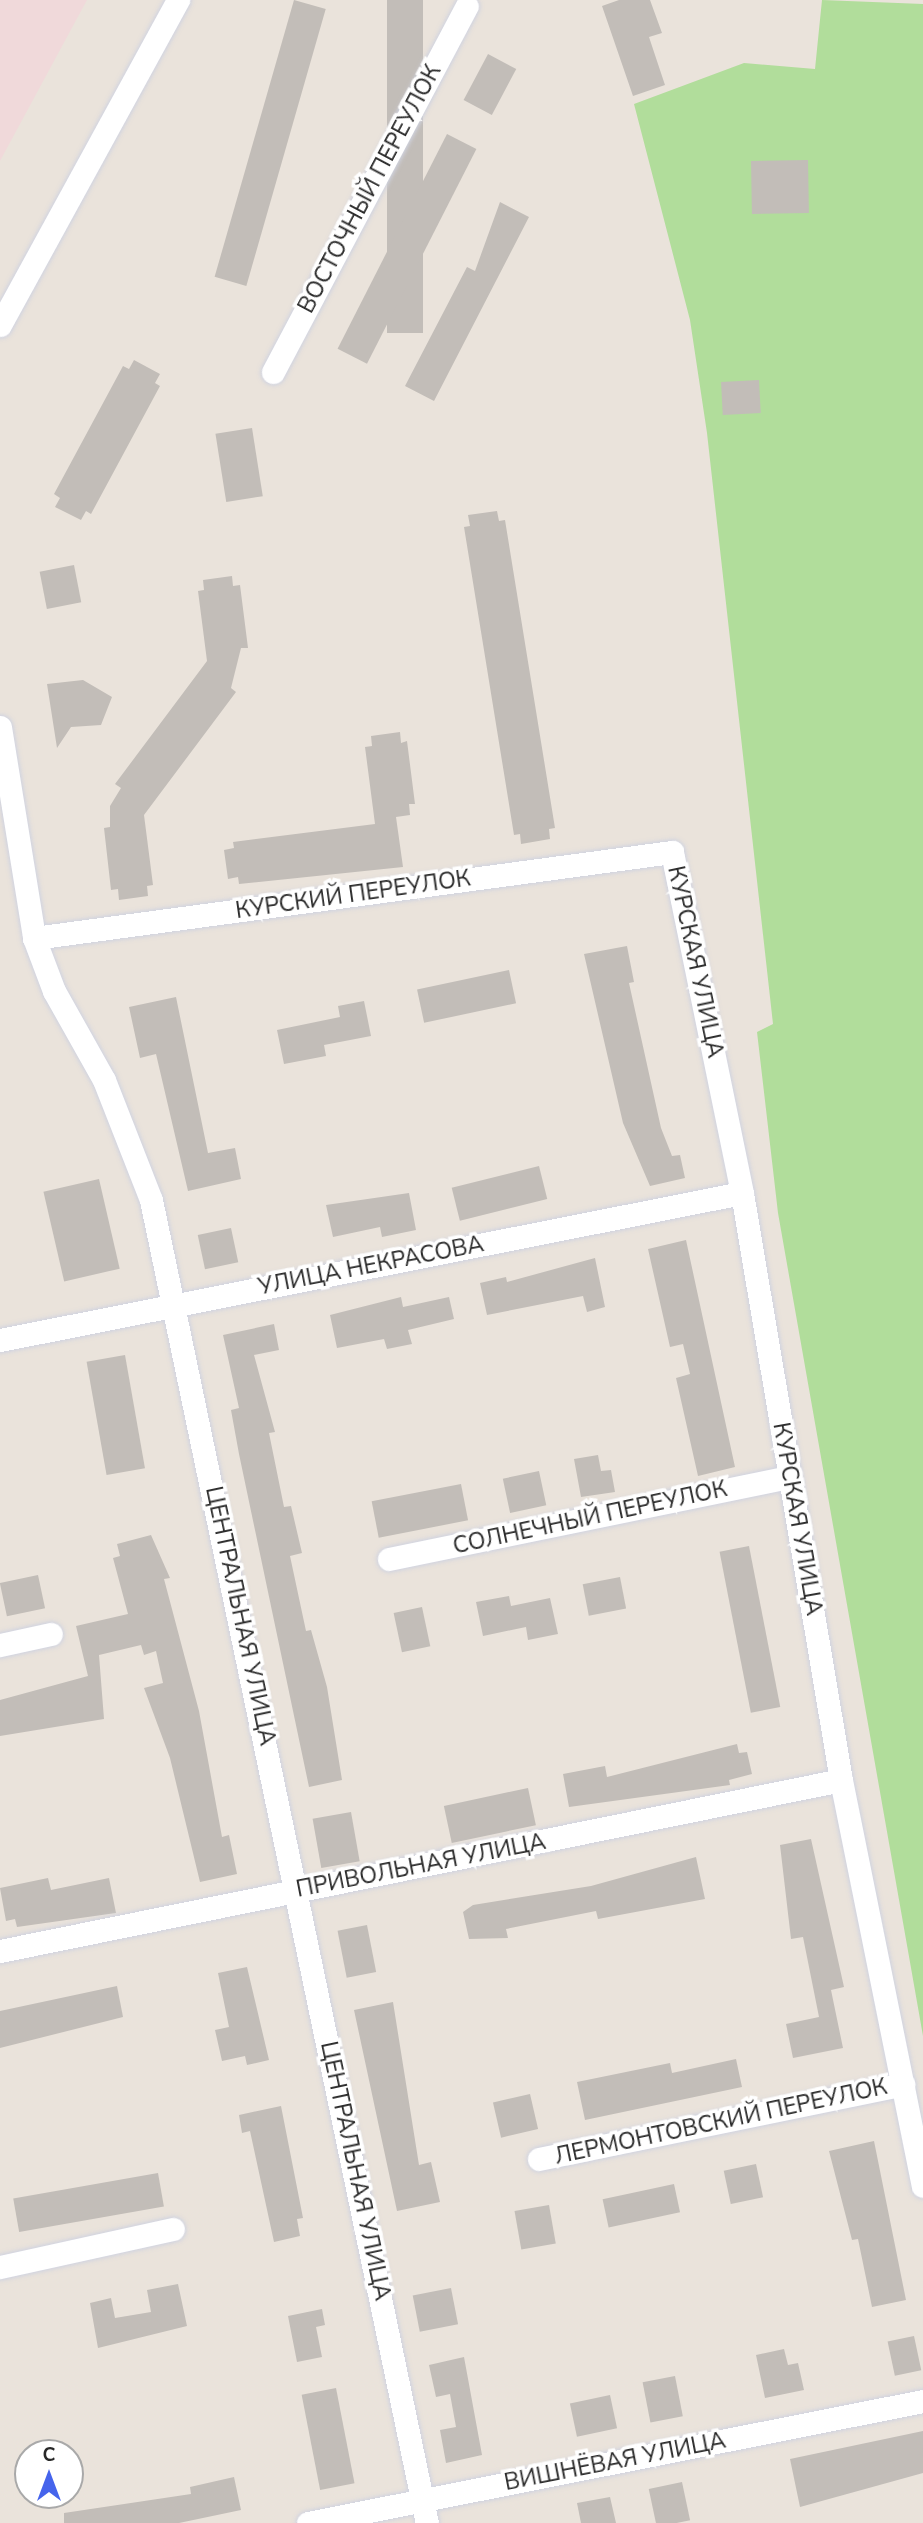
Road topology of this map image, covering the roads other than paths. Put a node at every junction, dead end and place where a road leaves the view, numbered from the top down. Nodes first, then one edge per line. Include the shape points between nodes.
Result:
1 (178, 0) edge
2 (467, 6) dead end
3 (0, 325) edge
4 (273, 372) dead end
5 (0, 727) edge
6 (672, 852) joint
7 (34, 938) junction
8 (742, 1193) junction
9 (175, 1305) junction
10 (0, 1340) edge
11 (790, 1477) junction
12 (389, 1559) dead end
13 (51, 1633) dead end
14 (0, 1645) edge
15 (841, 1780) junction
16 (297, 1891) junction
17 (0, 1951) edge
18 (903, 2084) junction
19 (540, 2159) dead end
20 (923, 2186) edge
21 (173, 2229) dead end
22 (0, 2267) edge
23 (923, 2401) edge
24 (424, 2512) edge
25 (307, 2523) edge

1 - 3 street
2 - 4 street, ВОСТОЧНЫЙ ПЕРЕУЛОК
5 - 7 street, ЦЕНТРАЛЬНАЯ УЛИЦА
6 - 7 street, КУРСКИЙ ПЕРЕУЛОК
6 - 8 street, КУРСКАЯ УЛИЦА
7 - 9 street, ЦЕНТРАЛЬНАЯ УЛИЦА via 137,1159
8 - 9 street, УЛИЦА НЕКРАСОВА
8 - 11 street, КУРСКАЯ УЛИЦА
9 - 10 street, УЛИЦА НЕКРАСОВА
9 - 16 street, ЦЕНТРАЛЬНАЯ УЛИЦА
11 - 12 street, СОЛНЕЧНЫЙ ПЕРЕУЛОК
11 - 15 street, КУРСКАЯ УЛИЦА
13 - 14 street
15 - 16 street, ПРИВОЛЬНАЯ УЛИЦА
15 - 18 street, КУРСКАЯ УЛИЦА
16 - 17 street, ПРИВОЛЬНАЯ УЛИЦА
16 - 24 street, ЦЕНТРАЛЬНАЯ УЛИЦА
18 - 19 street, ЛЕРМОНТОВСКИЙ ПЕРЕУЛОК
18 - 20 street, КУРСКАЯ УЛИЦА
21 - 22 street
23 - 24 street, ВИШНЁВАЯ УЛИЦА
24 - 25 street, ВИШНЁВАЯ УЛИЦА

